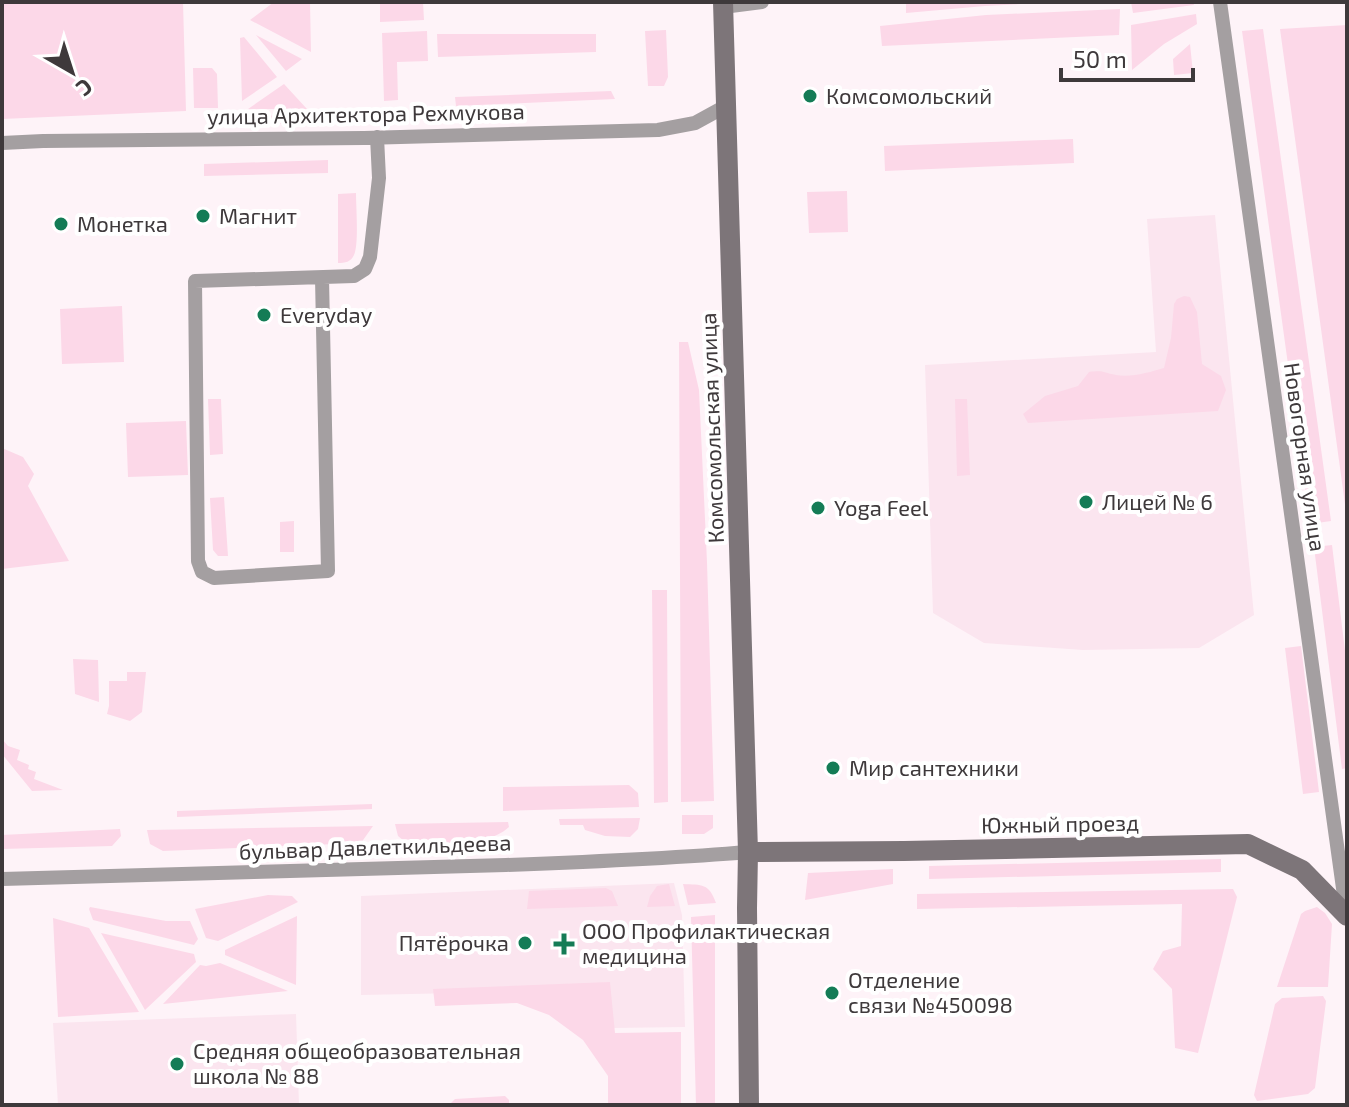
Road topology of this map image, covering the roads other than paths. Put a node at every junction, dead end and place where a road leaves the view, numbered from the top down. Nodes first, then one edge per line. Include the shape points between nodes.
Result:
1 (762, 2) edge
2 (1220, 2) edge
3 (723, 4) edge
4 (726, 106) junction
5 (377, 137) junction
6 (2, 143) edge
7 (322, 278) junction
8 (748, 852) junction
9 (2, 879) edge
10 (1347, 916) edge
11 (749, 1105) edge

1 - 3 street
2 - 10 street, Новогорная улица
3 - 4 main road, Комсомольская улица
4 - 5 street, улица Архитектора Рехмукова via 695,123 658,130
4 - 8 main road, Комсомольская улица
5 - 6 street, улица Архитектора Рехмукова
5 - 7 street via 379,178 370,257 354,276
7 - 7 street via 328,571 214,578 202,572 198,561 195,281
8 - 9 street, бульвар Давлеткильдеева via 460,867
8 - 10 main road, Южный проезд via 1248,844 1302,870
8 - 11 main road, Комсомольская улица

